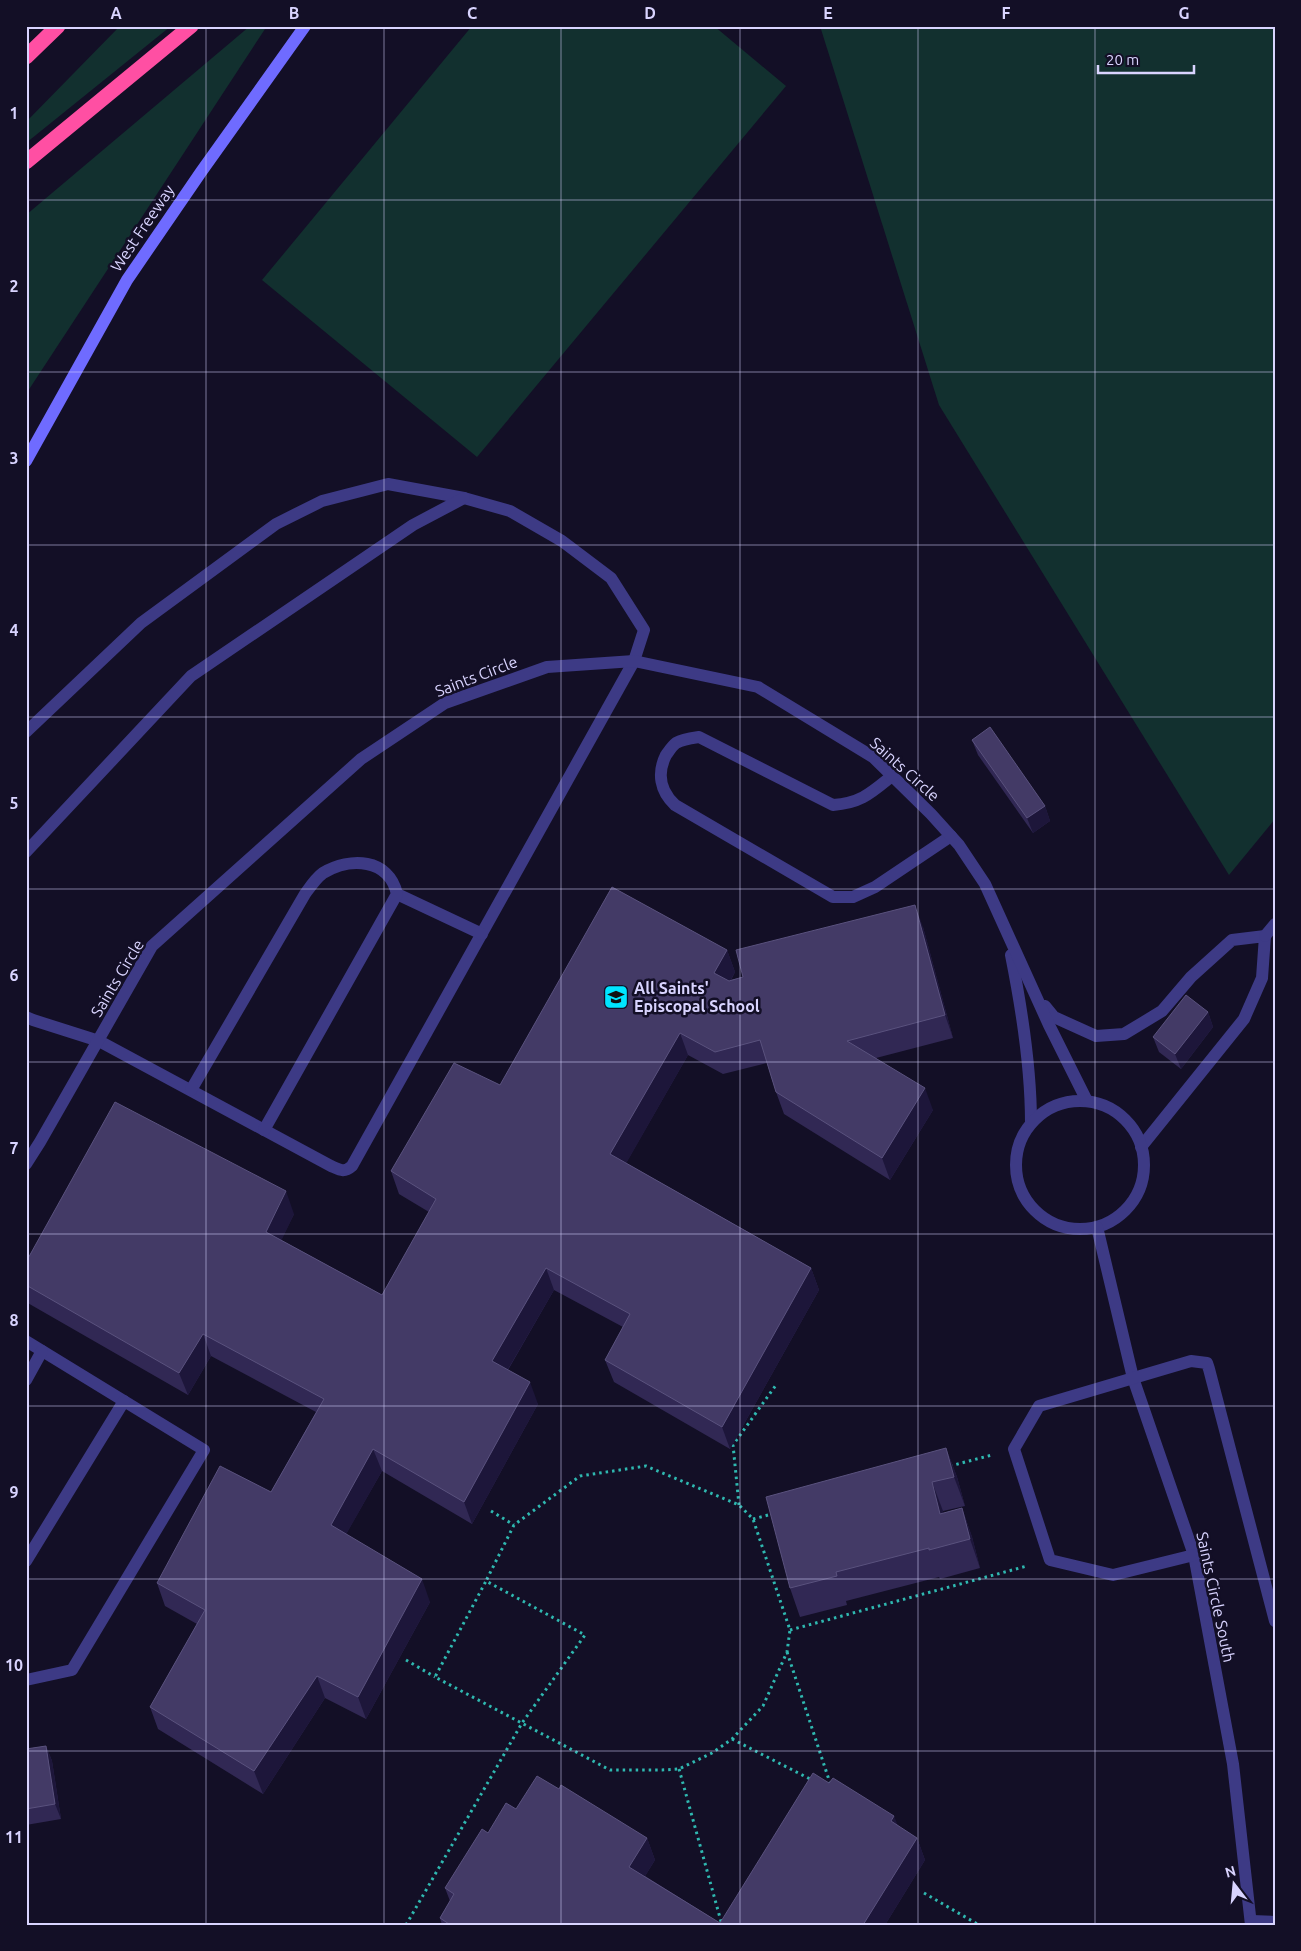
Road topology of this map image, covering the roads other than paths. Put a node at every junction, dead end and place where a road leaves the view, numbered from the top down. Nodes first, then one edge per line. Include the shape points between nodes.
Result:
1 (58, 26) edge
2 (191, 26) edge
3 (305, 26) edge
4 (26, 57) edge
5 (26, 162) edge
6 (26, 461) edge
7 (464, 498) junction
8 (634, 661) junction
9 (26, 732) edge
10 (892, 776) junction
11 (951, 836) junction
12 (26, 852) edge
13 (397, 894) junction
14 (1275, 924) edge
15 (1007, 933) junction
16 (482, 934) junction
17 (1265, 936) junction
18 (1033, 991) junction
19 (26, 1017) edge
20 (98, 1041) junction
21 (191, 1090) junction
22 (1087, 1101) junction
23 (1031, 1123) junction
24 (264, 1130) junction
25 (1141, 1147) junction
26 (26, 1164) edge
27 (1097, 1227) junction
28 (26, 1341) edge
29 (42, 1351) junction
30 (1133, 1378) junction
31 (26, 1380) edge
32 (124, 1401) junction
33 (1194, 1555) junction
34 (26, 1561) edge
35 (1275, 1621) edge
36 (26, 1680) edge
37 (1275, 1922) edge
38 (1251, 1923) edge

1 - 4 highway
2 - 5 highway
3 - 6 main road, West Freeway via 127,280
7 - 8 street via 510,511 562,541 611,578 644,630
7 - 9 street via 388,484 322,501 276,524 141,623
7 - 12 street via 413,525 191,676
8 - 10 street, Saints Circle via 758,687 872,757
8 - 16 street
8 - 20 street, Saints Circle via 546,666 445,703 361,759 152,946
10 - 11 street, Saints Circle
10 - 11 street via 868,796 849,804 833,805 699,737 676,743 660,771 662,786 675,805 833,897 853,897 875,887
11 - 15 street, Saints Circle via 985,884
13 - 16 street
13 - 21 street via 386,874 372,864 356,862 322,874 305,894
13 - 24 street
14 - 17 street
15 - 18 street, Saints Circle
15 - 23 street, Saints Circle via 1022,1017
16 - 24 street via 352,1166 340,1170
17 - 18 street via 1232,940 1192,977 1162,1011 1124,1034 1096,1036 1054,1017
17 - 25 street via 1262,978 1244,1019
18 - 22 street, Saints Circle
19 - 20 street
20 - 21 street
20 - 26 street, Saints Circle
21 - 24 street
22 - 23 street via 1066,1102 1047,1110
22 - 25 street via 1107,1107 1125,1119
23 - 27 street via 1020,1141 1015,1160 1017,1181 1025,1200 1039,1215 1057,1225 1077,1230
25 - 27 street via 1144,1168 1138,1194 1121,1215
27 - 30 street, Saints Circle South
28 - 29 street
29 - 31 street
29 - 32 street
30 - 33 street, Saints Circle South
30 - 33 street via 1039,1406 1014,1449 1050,1560 1113,1575
30 - 35 street via 1191,1361 1206,1364
32 - 34 street
32 - 36 street via 204,1450 72,1670
33 - 38 street, Saints Circle South via 1233,1764
37 - 38 street

